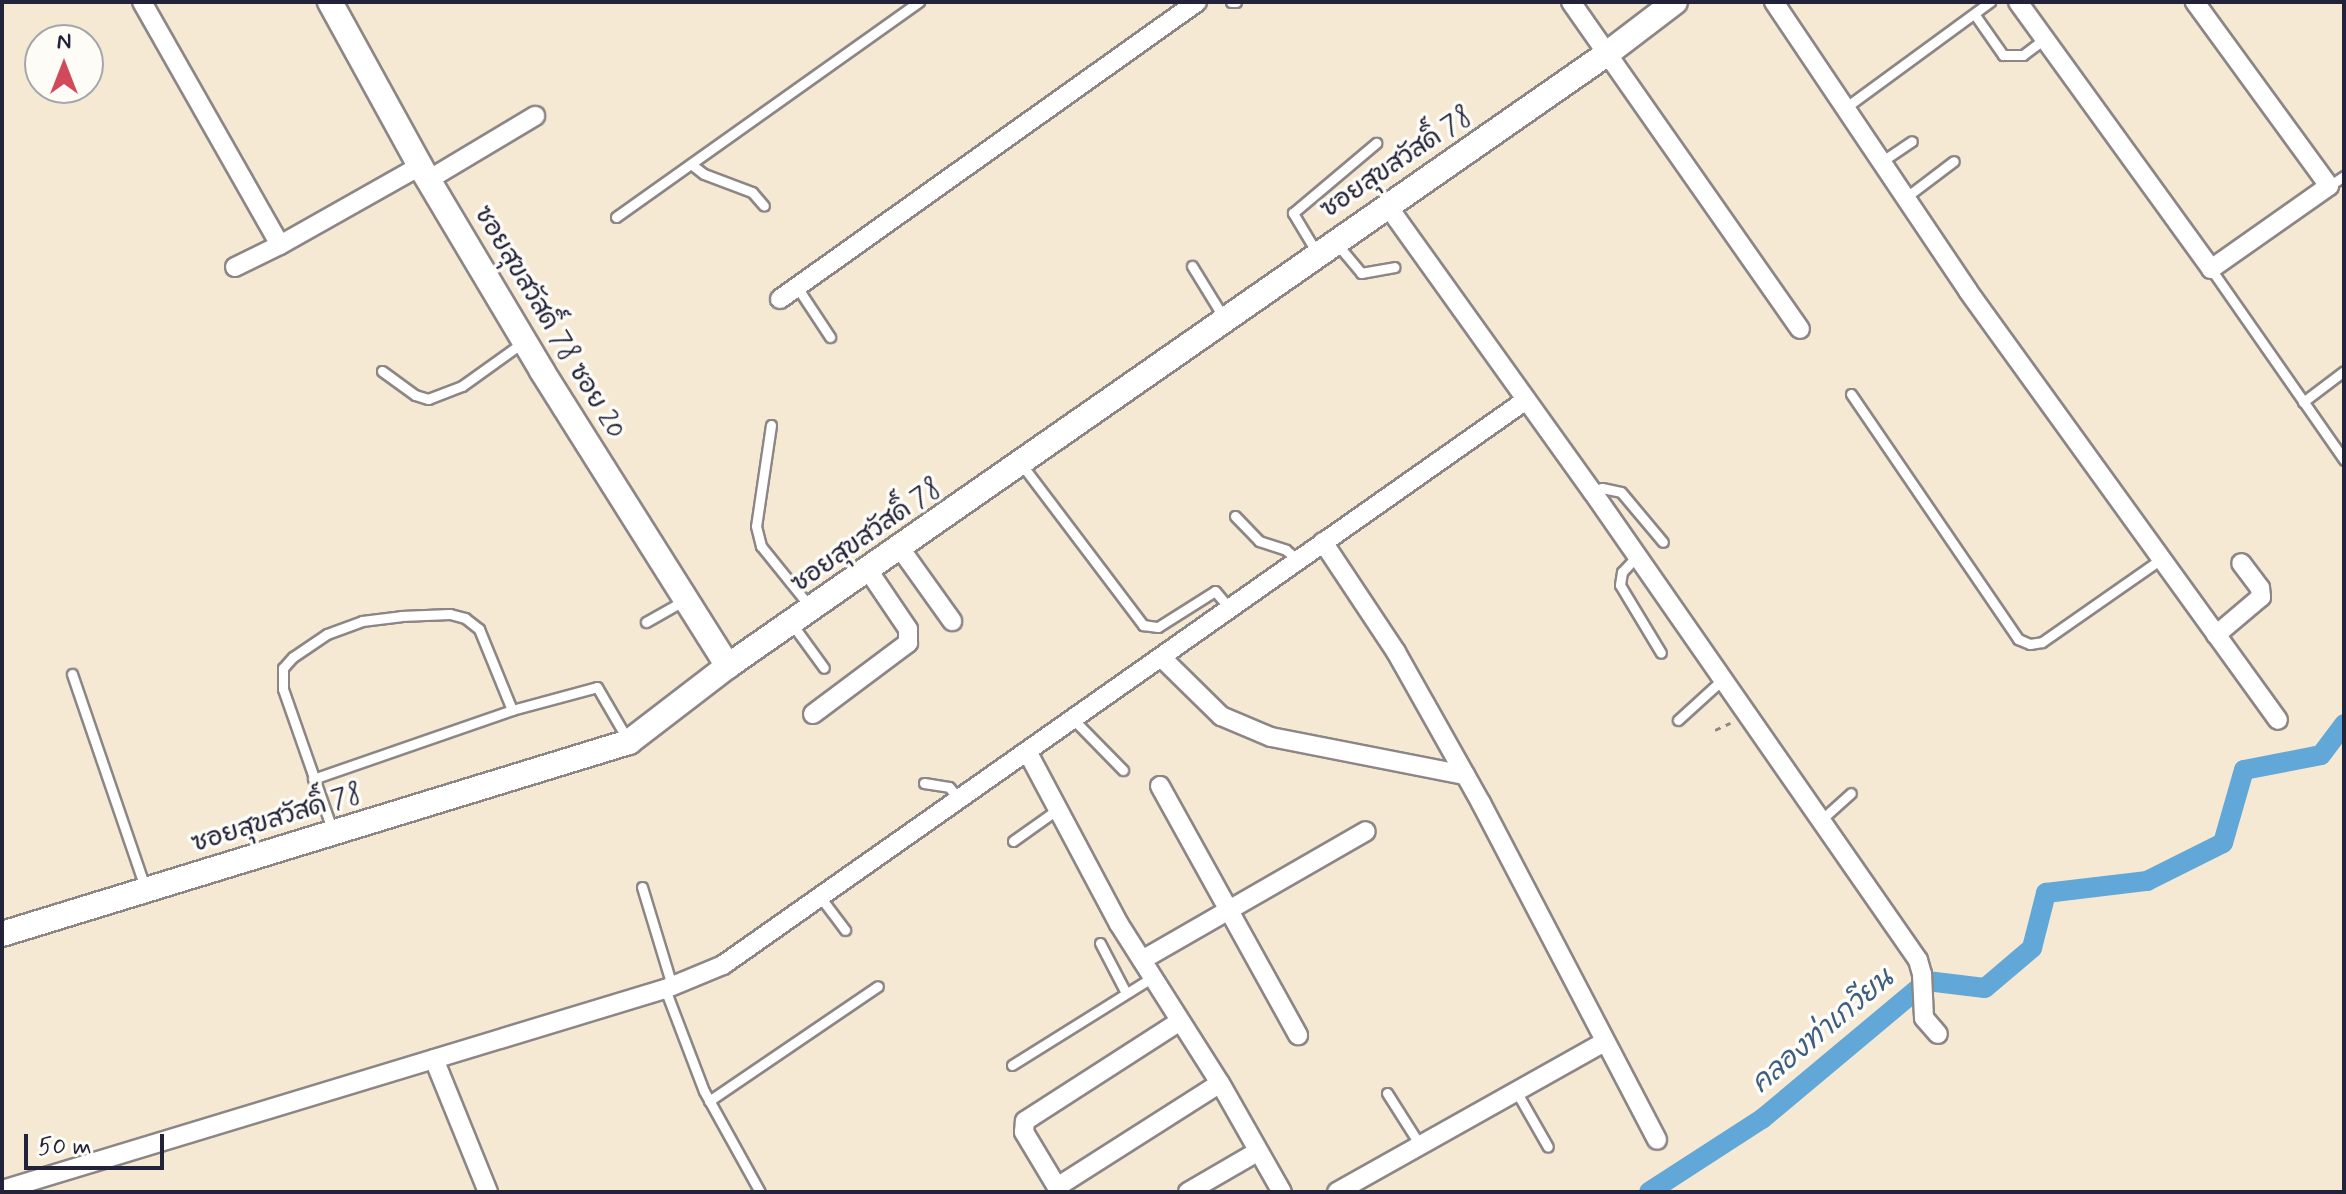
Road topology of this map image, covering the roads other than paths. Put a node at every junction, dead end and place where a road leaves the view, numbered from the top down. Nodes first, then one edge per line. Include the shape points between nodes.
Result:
1 (142, 2) edge
2 (330, 2) edge
3 (919, 2) edge
4 (1197, 2) edge
5 (1571, 2) edge
6 (1675, 2) edge
7 (1774, 2) edge
8 (1990, 2) edge
9 (2018, 2) edge
10 (2195, 2) edge
11 (1975, 15) junction
12 (2044, 39) junction
13 (1608, 53) junction
14 (1845, 108) junction
15 (535, 116) dead end
16 (1912, 141) dead end
17 (1376, 143) dead end
18 (1954, 161) dead end
19 (1881, 162) junction
20 (691, 164) junction
21 (424, 173) junction
22 (2337, 181) edge
23 (1905, 198) junction
24 (1387, 205) junction
25 (764, 206) dead end
26 (616, 217) dead end
27 (280, 245) junction
28 (1326, 247) junction
29 (1192, 266) dead end
30 (235, 267) dead end
31 (1394, 267) dead end
32 (2211, 269) junction
33 (796, 287) junction
34 (780, 299) dead end
35 (1224, 319) junction
36 (1800, 329) dead end
37 (830, 337) dead end
38 (525, 341) junction
39 (382, 371) dead end
40 (2344, 371) edge
41 (1851, 394) dead end
42 (1526, 400) junction
43 (2303, 402) junction
44 (771, 425) dead end
45 (2344, 460) edge
46 (1020, 463) junction
47 (1592, 491) junction
48 (1235, 516) dead end
49 (1323, 542) junction
50 (1663, 542) dead end
51 (900, 548) junction
52 (1637, 556) junction
53 (2161, 559) junction
54 (1298, 560) junction
55 (2241, 563) dead end
56 (868, 570) junction
57 (686, 599) junction
58 (1230, 609) junction
59 (813, 610) junction
60 (952, 621) dead end
61 (646, 622) dead end
62 (792, 624) junction
63 (2216, 635) junction
64 (1661, 653) dead end
65 (1162, 658) junction
66 (728, 666) junction
67 (824, 668) dead end
68 (72, 674) dead end
69 (1723, 679) junction
70 (512, 710) junction
71 (813, 714) dead end
72 (1074, 720) junction
73 (1678, 720) dead end
74 (2278, 720) dead end
75 (629, 742) junction
76 (1028, 753) junction
77 (1123, 770) dead end
78 (1465, 775) junction
79 (313, 779) junction
80 (924, 783) dead end
81 (1160, 786) dead end
82 (1851, 793) dead end
83 (960, 801) junction
84 (1058, 809) junction
85 (1821, 821) junction
86 (1366, 831) dead end
87 (333, 833) junction
88 (1013, 841) dead end
89 (642, 887) dead end
90 (146, 890) junction
91 (821, 898) junction
92 (1230, 912) junction
93 (845, 930) dead end
94 (2, 934) edge
95 (1100, 943) dead end
96 (1142, 960) junction
97 (1151, 978) junction
98 (878, 986) dead end
99 (669, 988) junction
100 (1126, 993) junction
101 (1180, 1021) junction
102 (1938, 1034) dead end
103 (1298, 1035) dead end
104 (1604, 1042) junction
105 (434, 1059) junction
106 (1012, 1065) dead end
107 (1220, 1083) junction
108 (1516, 1091) junction
109 (1387, 1093) dead end
110 (709, 1101) junction
111 (1657, 1140) dead end
112 (1420, 1145) junction
113 (1548, 1147) dead end
114 (1257, 1152) junction
115 (1059, 1189) edge
116 (2, 1190) edge
117 (488, 1192) edge
118 (760, 1192) edge
119 (1188, 1192) edge
120 (1282, 1192) edge
121 (1337, 1192) edge

1 - 27 street
2 - 21 street, ซอยสุขสวัสดิ์ 78 ซอย 20
3 - 20 lane
4 - 33 street
5 - 13 street
6 - 13 street, ซอยสุขสวัสดิ์ 78
7 - 14 street
8 - 11 lane
9 - 12 street
10 - 22 street
11 - 12 lane via 2003,55 2023,55
11 - 14 lane
12 - 32 street
13 - 24 street, ซอยสุขสวัสดิ์ 78
13 - 36 street
14 - 19 street
15 - 21 street
16 - 19 lane
17 - 28 lane via 1293,213
18 - 23 lane
19 - 23 street
20 - 25 lane via 752,192
20 - 26 lane
21 - 27 street
21 - 38 street, ซอยสุขสวัสดิ์ 78 ซอย 20
22 - 32 street
23 - 53 street
24 - 28 street, ซอยสุขสวัสดิ์ 78
24 - 42 street
27 - 30 street
28 - 31 lane via 1361,273
28 - 35 street, ซอยสุขสวัสดิ์ 78
29 - 35 lane
32 - 43 lane
33 - 34 street
33 - 37 lane
35 - 46 street, ซอยสุขสวัสดิ์ 78
38 - 39 lane via 462,386 428,399
38 - 57 street, ซอยสุขสวัสดิ์ 78 ซอย 20
40 - 43 lane
41 - 53 lane via 2018,639 2042,642
42 - 47 street
42 - 49 street
43 - 45 lane
44 - 59 lane via 756,526 761,546
46 - 51 street, ซอยสุขสวัสดิ์ 78
46 - 58 lane via 1143,625 1158,627 1215,591
47 - 50 lane via 1621,492
47 - 52 street
48 - 54 lane via 1259,541
49 - 54 street
49 - 78 street via 1396,652
51 - 56 street, ซอยสุขสวัสดิ์ 78
51 - 60 street
52 - 64 lane via 1622,572 1620,585
52 - 69 street
53 - 63 street
54 - 58 street
55 - 63 street via 2261,597
56 - 59 street, ซอยสุขสวัสดิ์ 78
56 - 71 street via 908,629 908,643
57 - 61 lane
57 - 66 street, ซอยสุขสวัสดิ์ 78 ซอย 20
58 - 65 street
59 - 62 street, ซอยสุขสวัสดิ์ 78
62 - 66 street, ซอยสุขสวัสดิ์ 78
62 - 67 lane
63 - 74 street
65 - 72 street
65 - 78 street via 1221,716 1271,737
66 - 75 street, ซอยสุขสวัสดิ์ 78
68 - 90 lane
69 - 73 lane
69 - 85 street
70 - 75 lane via 597,687
70 - 79 lane
70 - 79 lane via 479,629 465,618 450,614 362,621 327,634 283,668 283,689
72 - 76 street
72 - 77 lane
75 - 87 street, ซอยสุขสวัสดิ์ 78
76 - 83 street
76 - 84 street
78 - 104 street
79 - 87 lane
80 - 83 lane via 949,787
81 - 92 street
82 - 85 lane
83 - 91 street
84 - 88 lane
84 - 96 street
85 - 102 street via 1909,947 1922,974 1924,1018
86 - 92 street
87 - 90 street, ซอยสุขสวัสดิ์ 78
89 - 99 lane
90 - 94 street, ซอยสุขสวัสดิ์ 78
91 - 93 lane
91 - 99 street via 723,965
92 - 96 street
92 - 103 street
95 - 100 lane
96 - 97 street
97 - 100 lane
97 - 101 street
98 - 110 lane
99 - 105 street
99 - 110 lane via 686,1050
100 - 106 lane
101 - 107 street
101 - 115 street via 1025,1121 1024,1132
104 - 108 street
104 - 111 street
105 - 116 street
105 - 117 street
107 - 114 street
107 - 115 street
108 - 112 street
108 - 113 lane
109 - 112 lane
110 - 118 lane
112 - 121 street
114 - 119 street
114 - 120 street

